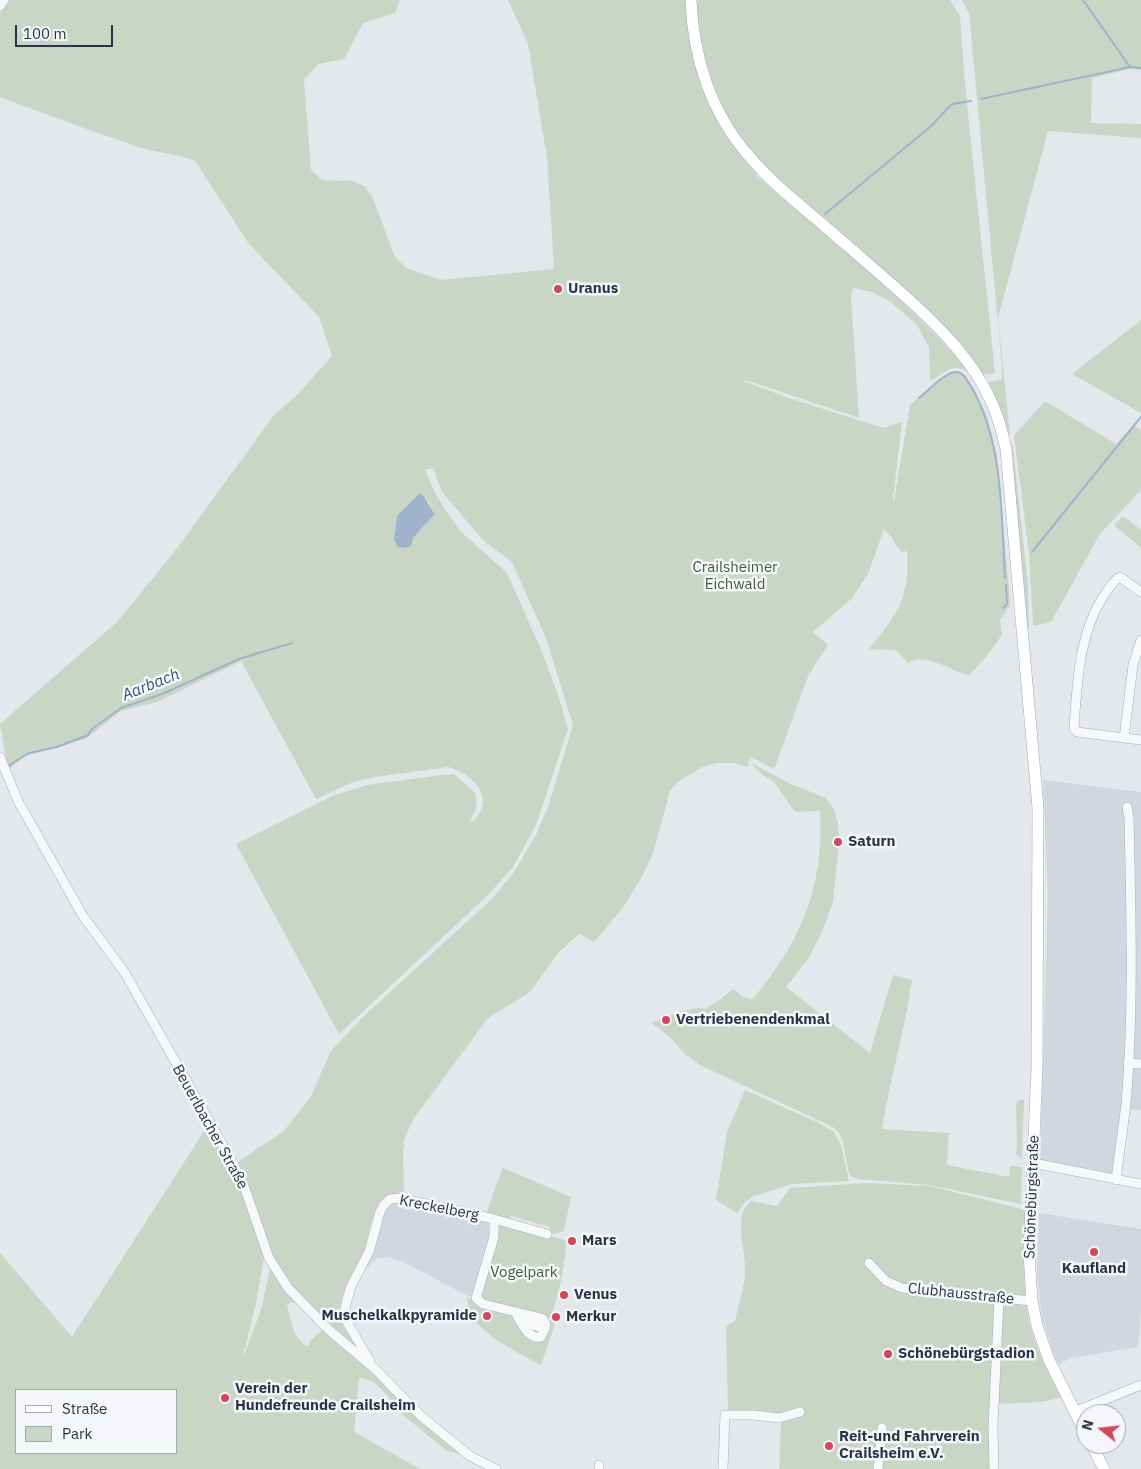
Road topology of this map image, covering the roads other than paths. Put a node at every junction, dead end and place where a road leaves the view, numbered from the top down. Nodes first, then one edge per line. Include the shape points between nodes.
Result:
1 (4, 0) edge
2 (691, 0) edge
3 (0, 6) edge
4 (1141, 592) edge
5 (1141, 640) edge
6 (1124, 738) junction
7 (1141, 740) edge
8 (0, 757) edge
9 (1127, 806) dead end
10 (1136, 941) edge
11 (1128, 1063) junction
12 (1141, 1064) edge
13 (1033, 1163) junction
14 (1116, 1180) junction
15 (1141, 1184) edge
16 (494, 1219) junction
17 (547, 1234) dead end
18 (869, 1263) dead end
19 (999, 1299) junction
20 (1032, 1301) junction
21 (517, 1312) junction
22 (374, 1368) junction
23 (1141, 1385) edge
24 (800, 1412) dead end
25 (1074, 1412) junction
26 (1076, 1416) edge
27 (882, 1428) dead end
28 (1096, 1454) edge
29 (496, 1469) edge
30 (724, 1469) edge
31 (878, 1469) edge
32 (994, 1469) edge
33 (1104, 1469) edge

1 - 3 street
2 - 13 main road, Schönebürgstraße via 692,28 707,85 724,121 748,155 944,334 982,383 997,415 1006,449 1038,808 1037,1068
4 - 6 street via 1120,577 1115,580 1100,600 1087,630 1082,654 1074,729
5 - 6 street via 1133,665
6 - 7 street
8 - 22 street, Beuerlbacher Straße via 18,801 78,908 125,973 233,1163 269,1258 288,1288 329,1330
9 - 10 street
10 - 11 street
11 - 12 street
11 - 14 street
13 - 14 street
13 - 20 main road, Schönebürgstraße via 1029,1253
14 - 15 street
16 - 17 street, Kreckelberg
16 - 21 street, Kreckelberg via 494,1237 476,1298 483,1304
16 - 22 street, Kreckelberg via 400,1198 390,1199 383,1206 369,1252 348,1293 345,1308 347,1322
18 - 19 street, Clubhausstraße via 886,1281 902,1288
19 - 20 street, Clubhausstraße
19 - 32 street
20 - 25 main road, Schönebürgstraße via 1049,1360
21 - 21 street via 546,1322 541,1338 527,1332
22 - 29 street, Beuerlbacher Straße via 421,1416 470,1456
23 - 25 street
24 - 30 street via 779,1418 725,1415
25 - 26 main road, Schönebürgstraße
27 - 31 street
28 - 33 main road

